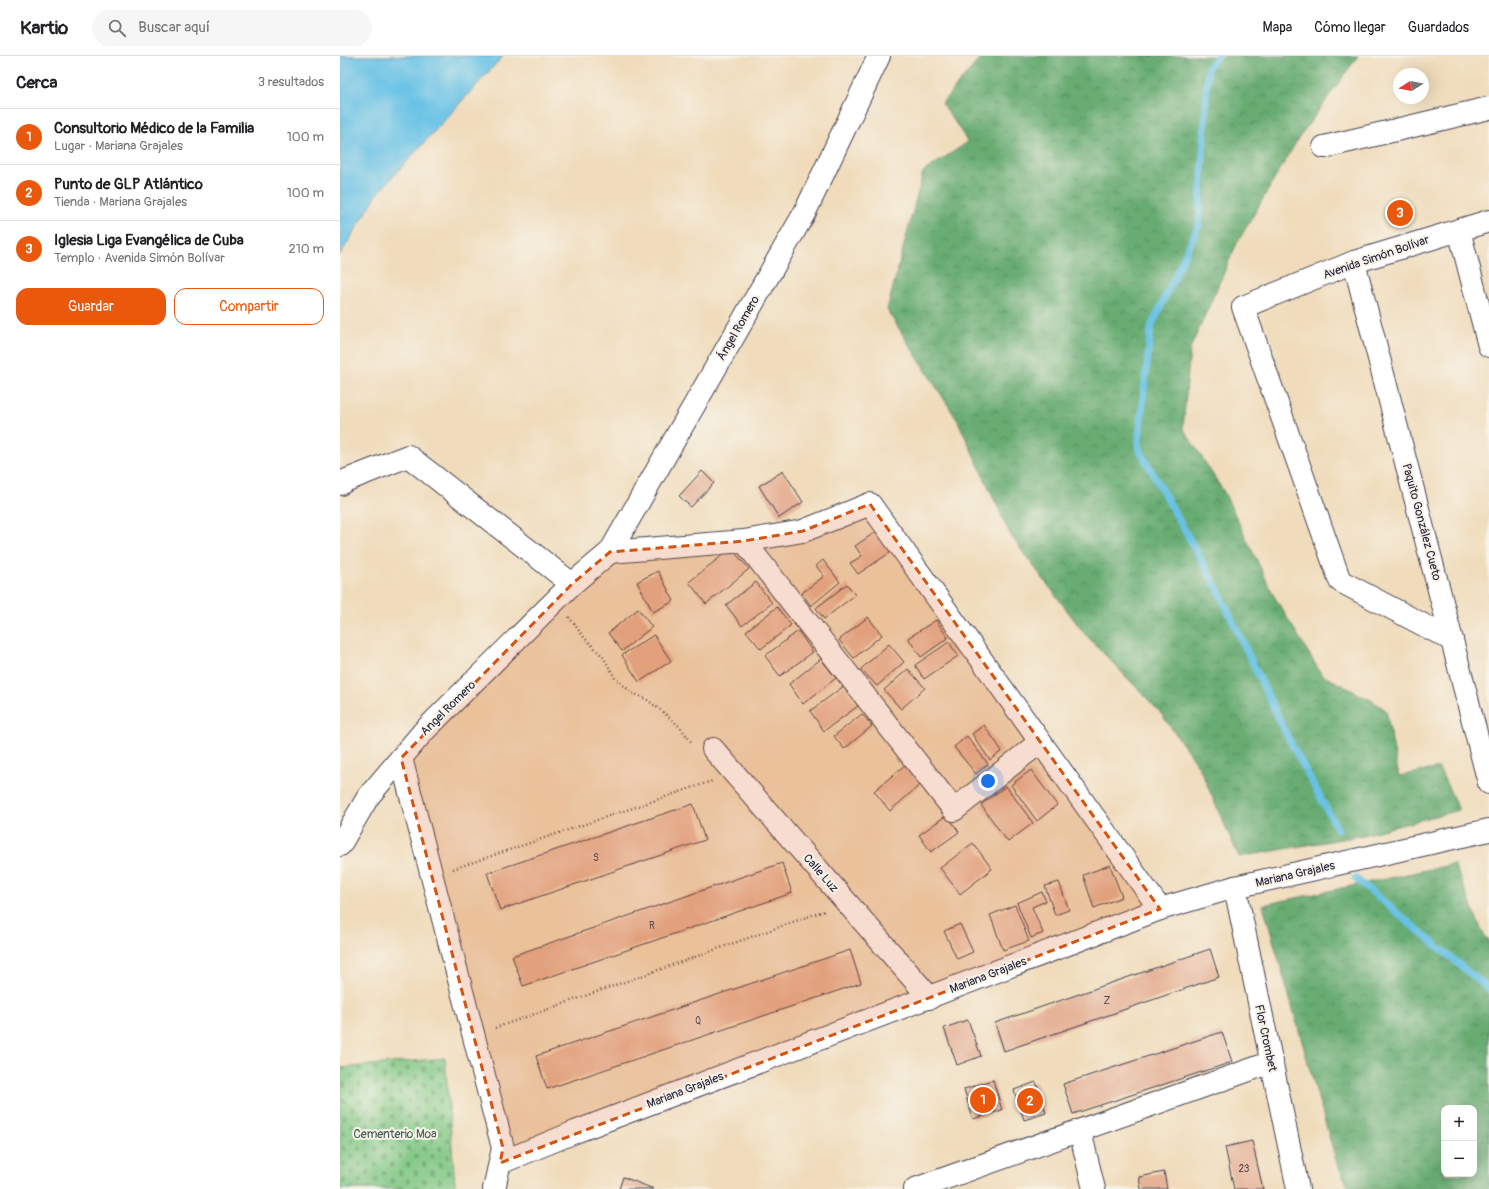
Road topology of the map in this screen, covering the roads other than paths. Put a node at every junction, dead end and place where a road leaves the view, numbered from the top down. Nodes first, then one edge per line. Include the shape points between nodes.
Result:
1 (879, 56) edge
2 (1489, 108) edge
3 (1324, 147) dead end
4 (1489, 220) edge
5 (1459, 230) junction
6 (1354, 262) junction
7 (1489, 346) edge
8 (340, 484) edge
9 (744, 541) junction
10 (610, 552) junction
11 (572, 584) junction
12 (1452, 640) junction
13 (1040, 742) junction
14 (713, 749) road end
15 (401, 758) junction
16 (1489, 783) edge
17 (1489, 830) edge
18 (340, 845) edge
19 (1235, 887) junction
20 (1160, 909) junction
21 (930, 998) junction
22 (1272, 1062) junction
23 (1080, 1131) junction
24 (500, 1162) junction
25 (494, 1189) edge
26 (916, 1189) edge
27 (1094, 1189) edge
28 (1298, 1189) edge

1 - 10 street, Ángel Romero via 805,212
2 - 3 street
4 - 5 street, Avenida Simón Bolívar
5 - 6 street, Avenida Simón Bolívar
5 - 7 street
6 - 12 street, Paquito González Cueto
6 - 12 street, Avenida Simón Bolívar via 1243,307 1340,581
8 - 11 street via 408,456
9 - 10 street
9 - 13 street via 803,531 870,504
9 - 13 street via 954,810
10 - 11 street, Ángel Romero
11 - 15 street, Angel Romero via 423,732
12 - 16 street, Paquito González Cueto
13 - 20 street
14 - 21 street, Calle Luz
15 - 18 street, Angel Romero via 368,797
15 - 24 street via 503,1148
17 - 19 street, Mariana Grajales
19 - 20 street, Mariana Grajales
19 - 22 street, Flor Crombet
20 - 21 street, Mariana Grajales
21 - 24 street, Mariana Grajales
22 - 23 street
22 - 28 street, Flor Crombet
23 - 26 street
23 - 27 street
24 - 25 street

